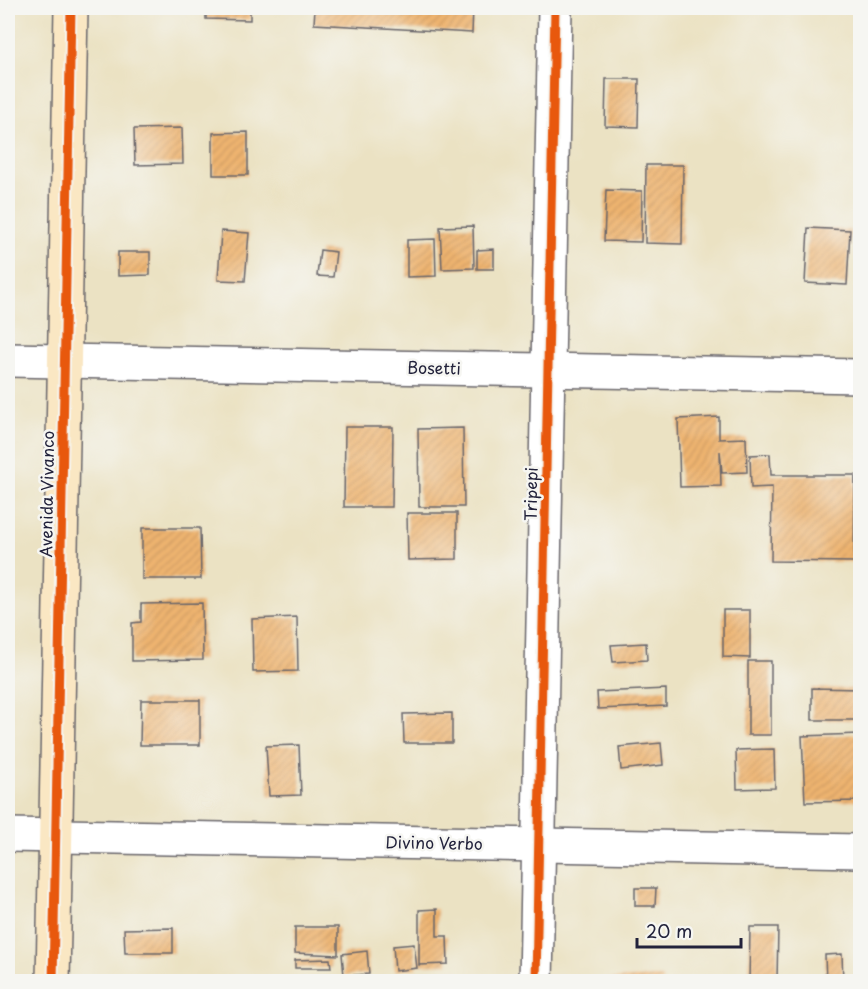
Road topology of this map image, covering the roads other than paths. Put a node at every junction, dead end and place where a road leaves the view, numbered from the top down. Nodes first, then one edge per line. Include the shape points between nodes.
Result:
1 (71, 8) edge
2 (555, 8) edge
3 (8, 360) edge
4 (65, 361) junction
5 (548, 370) junction
6 (861, 376) edge
7 (8, 835) edge
8 (56, 836) junction
9 (539, 845) junction
10 (861, 851) edge
11 (53, 981) edge
12 (536, 981) edge

1 - 4 street, Avenida Vivanco
2 - 5 street, Tripepi
3 - 4 street, Bosetti
4 - 5 street, Bosetti
4 - 8 street, Avenida Vivanco
5 - 6 street, Bosetti
5 - 9 street, Tripepi
7 - 8 street, Divino Verbo
8 - 9 street, Divino Verbo
8 - 11 street, Avenida Vivanco
9 - 10 street, Divino Verbo
9 - 12 street, Tripepi

